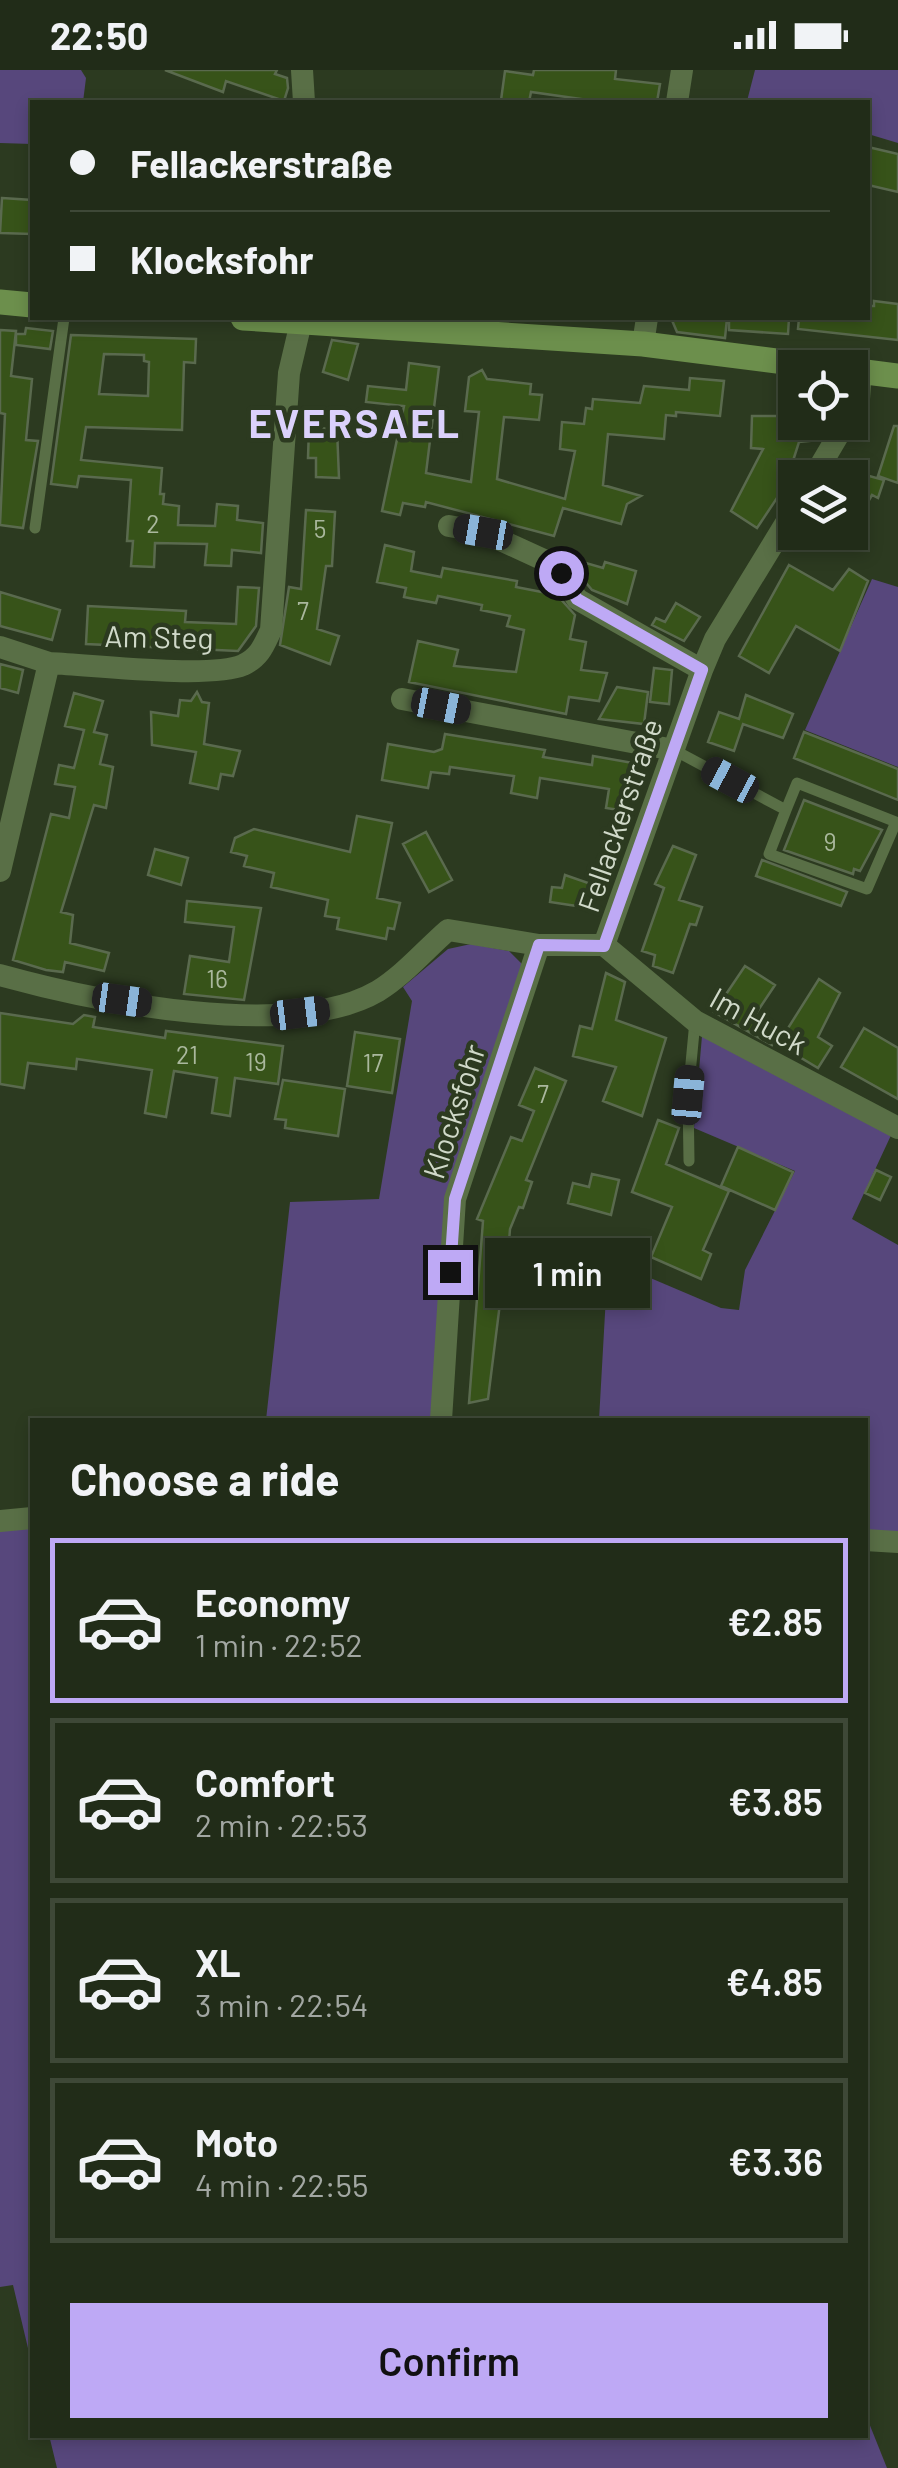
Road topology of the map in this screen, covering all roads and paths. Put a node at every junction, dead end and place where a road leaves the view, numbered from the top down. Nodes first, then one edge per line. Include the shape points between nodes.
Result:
1 (302, 70) edge
2 (682, 70) edge
3 (304, 100) edge
4 (677, 100) edge
5 (0, 302) edge
6 (30, 305) edge
7 (64, 320) edge
8 (302, 320) edge
9 (316, 320) edge
10 (647, 320) edge
11 (643, 344) junction
12 (778, 361) edge
13 (868, 372) edge
14 (898, 376) edge
15 (449, 526) dead end
16 (34, 528) dead end
17 (778, 536) edge
18 (0, 648) edge
19 (49, 663) junction
20 (702, 670) junction
21 (402, 699) dead end
22 (674, 750) junction
23 (786, 810) junction
24 (1, 862) edge
25 (539, 945) junction
26 (604, 946) junction
27 (0, 975) edge
28 (695, 1021) junction
29 (898, 1128) edge
30 (689, 1162) dead end
31 (441, 1418) edge
32 (30, 1518) edge
33 (0, 1521) edge
34 (868, 1540) edge
35 (898, 1542) edge

1 - 3 street
2 - 4 street
5 - 6 street
7 - 16 lane
8 - 19 street, Am Steg via 289,373 271,630 260,654 240,666 206,669
9 - 11 street
10 - 11 street
11 - 12 street
13 - 14 street
15 - 20 street via 483,532 557,566 577,599
17 - 20 street, Fellackerstraße
18 - 19 street, Am Steg
19 - 24 street
20 - 22 street, Fellackerstraße
21 - 22 street
22 - 23 lane
22 - 26 street, Fellackerstraße
23 - 23 lane via 797,784 896,822 868,889 768,854
25 - 26 street, Fellackerstraße
25 - 27 street, Fellackerstraße via 448,930 376,992 300,1013 236,1016 170,1008
25 - 31 street, Klocksfohr via 455,1199
26 - 28 street, Im Huck
28 - 29 street, Im Huck
28 - 30 lane
32 - 33 street
34 - 35 street

